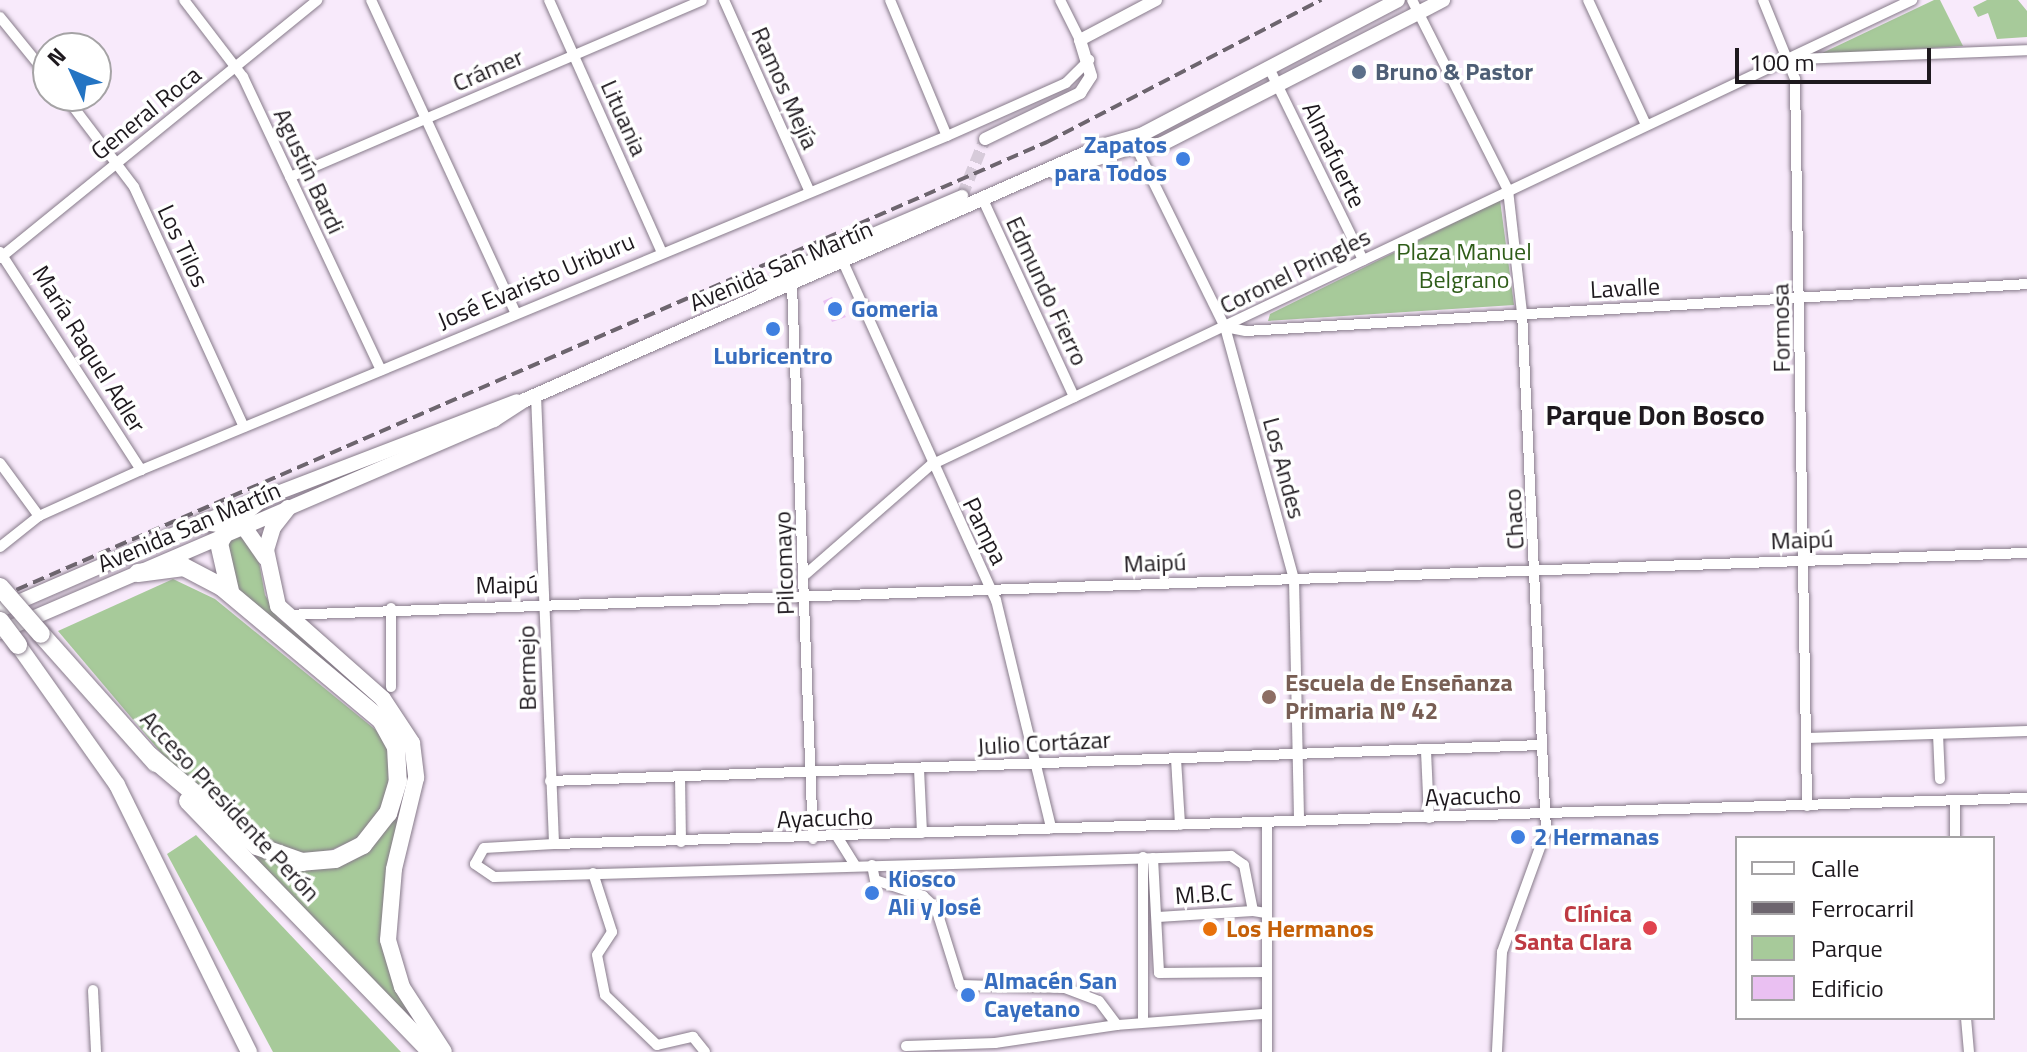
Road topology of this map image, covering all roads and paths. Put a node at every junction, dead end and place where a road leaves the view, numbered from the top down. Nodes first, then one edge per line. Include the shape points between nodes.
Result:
1 (184, 0) edge
2 (318, 0) edge
3 (371, 0) edge
4 (549, 0) edge
5 (702, 0) edge
6 (724, 0) edge
7 (890, 0) edge
8 (1060, 0) edge
9 (1156, 0) edge
10 (1398, 0) edge
11 (1443, 0) edge
12 (1588, 0) edge
13 (1763, 0) edge
14 (1912, 0) edge
15 (1416, 6) edge
16 (0, 17) edge
17 (1080, 40) junction
18 (2027, 50) edge
19 (575, 55) junction
20 (32, 56) edge
21 (1791, 59) junction
22 (1089, 60) junction
23 (237, 66) junction
24 (1269, 68) junction
25 (1278, 87) junction
26 (1224, 92) junction
27 (78, 112) edge
28 (428, 117) junction
29 (1646, 125) junction
30 (947, 136) junction
31 (985, 139) tunnel mouth
32 (1160, 145) junction
33 (1136, 147) junction
34 (118, 161) junction
35 (1055, 172) junction
36 (290, 177) junction
37 (1508, 190) junction
38 (810, 192) junction
39 (962, 196) tunnel mouth
40 (984, 202) junction
41 (662, 253) junction
42 (1, 255) edge
43 (1363, 260) junction
44 (844, 264) junction
45 (2027, 284) edge
46 (792, 285) junction
47 (1800, 297) junction
48 (751, 302) junction
49 (515, 312) junction
50 (1522, 312) junction
51 (1225, 327) junction
52 (381, 370) junction
53 (530, 397) junction
54 (1074, 397) junction
55 (244, 427) junction
56 (0, 463) edge
57 (931, 465) junction
58 (141, 470) junction
59 (262, 498) junction
60 (288, 508) junction
61 (39, 516) junction
62 (202, 522) junction
63 (232, 529) junction
64 (0, 547) edge
65 (2027, 553) edge
66 (266, 558) junction
67 (1805, 560) junction
68 (1537, 570) junction
69 (138, 573) junction
70 (806, 574) junction
71 (1294, 579) junction
72 (0, 587) edge
73 (990, 588) junction
74 (806, 594) junction
75 (242, 605) junction
76 (546, 605) junction
77 (391, 608) junction
78 (0, 610) edge
79 (283, 615) junction
80 (0, 621) edge
81 (0, 632) edge
82 (18, 645) joint
83 (391, 687) dead end
84 (2027, 731) edge
85 (1938, 734) junction
86 (1807, 738) junction
87 (1541, 745) junction
88 (1426, 751) junction
89 (150, 756) junction
90 (1299, 756) junction
91 (1176, 759) junction
92 (1036, 762) junction
93 (919, 769) junction
94 (811, 772) junction
95 (680, 777) junction
96 (1940, 779) dead end
97 (550, 781) junction
98 (2027, 798) edge
99 (1955, 800) junction
100 (1807, 806) junction
101 (1544, 813) junction
102 (1429, 818) junction
103 (1299, 821) junction
104 (1267, 823) junction
105 (1180, 825) junction
106 (1051, 828) junction
107 (922, 833) junction
108 (1955, 836) edge
109 (838, 838) junction
110 (813, 839) junction
111 (681, 842) junction
112 (554, 844) junction
113 (1148, 857) junction
114 (855, 865) junction
115 (872, 865) junction
116 (593, 873) junction
117 (1253, 911) junction
118 (1266, 913) junction
119 (1158, 917) junction
120 (1266, 972) junction
121 (93, 990) dead end
122 (1265, 1014) junction
123 (1966, 1020) edge
124 (1143, 1022) junction
125 (1117, 1025) junction
126 (906, 1046) dead end
127 (96, 1052) edge
128 (249, 1052) edge
129 (431, 1052) edge
130 (444, 1052) edge
131 (705, 1052) edge
132 (1267, 1052) edge
133 (1497, 1052) edge
134 (1969, 1052) edge

1 - 23 street, Agustín Bardi
2 - 23 street, General Roca
3 - 28 street
4 - 19 street, Lituania
5 - 19 street, Crámer
6 - 38 street, Ramos Mejía
7 - 30 street
8 - 17 street
9 - 17 street
10 - 24 main road, Avenida San Martín
11 - 15 main road, Avenida San Martín
12 - 29 street
13 - 21 street, Formosa
14 - 21 street, Coronel Pringles
15 - 25 main road, Avenida San Martín
15 - 37 street, Chaco
16 - 20 street
17 - 22 street
18 - 21 street
19 - 28 street, Crámer
19 - 41 street, Lituania
21 - 29 street, Coronel Pringles
21 - 47 street, Formosa
22 - 30 street, José Evaristo Uriburu via 1066,83
22 - 31 street via 1091,76 1080,93
23 - 34 street, General Roca
23 - 36 street, Agustín Bardi
24 - 25 street, Almafuerte
24 - 26 main road, Avenida San Martín
25 - 32 main road, Avenida San Martín
25 - 43 street, Almafuerte
26 - 32 main road via 1226,100 1169,129
26 - 35 main road, Avenida San Martín
27 - 34 street, Los Tilos
28 - 36 street, Crámer
28 - 49 street
29 - 37 street, Coronel Pringles
30 - 38 street, José Evaristo Uriburu
32 - 33 main road, Avenida San Martín
33 - 35 main road, Avenida San Martín
33 - 51 street, Los Andes
34 - 42 street, General Roca
34 - 55 street, Los Tilos
35 - 40 main road, Avenida San Martín
36 - 52 street, Agustín Bardi
37 - 43 street, Coronel Pringles
37 - 50 street, Chaco
38 - 41 street, José Evaristo Uriburu
39 - 48 street via 794,268
40 - 44 main road, Avenida San Martín
40 - 54 street, Edmundo Fierro
41 - 49 street, José Evaristo Uriburu
42 - 58 street, María Raquel Adler
43 - 51 street, Coronel Pringles
44 - 46 main road, Avenida San Martín
44 - 57 street, Pampa
45 - 47 street, Lavalle
46 - 48 main road, Avenida San Martín
46 - 70 street, Pilcomayo
47 - 50 street, Lavalle
47 - 67 street, Formosa
48 - 53 main road, Avenida San Martín
49 - 52 street, José Evaristo Uriburu
50 - 51 street, Lavalle via 1246,331
50 - 68 street, Chaco
51 - 54 street, Coronel Pringles
51 - 71 street, Los Andes
52 - 55 street, José Evaristo Uriburu
53 - 59 main road, Avenida San Martín via 492,406
53 - 60 main road, Avenida San Martín via 494,420
53 - 76 street, Bermejo
54 - 57 street, Coronel Pringles
55 - 58 street, José Evaristo Uriburu
56 - 61 street
57 - 70 street, Coronel Pringles
57 - 73 street, Pampa
58 - 61 street, José Evaristo Uriburu
59 - 62 main road, Avenida San Martín
59 - 63 highway
60 - 63 main road, Avenida San Martín
60 - 66 main road via 273,527
61 - 64 street, José Evaristo Uriburu
62 - 63 main road
62 - 78 main road, Avenida San Martín
63 - 66 main road
63 - 69 main road, Avenida San Martín
63 - 75 highway via 222,576
65 - 67 street, Maipú
66 - 79 main road
67 - 68 street, Maipú
67 - 86 street, Formosa
68 - 71 street, Maipú
68 - 87 street, Chaco
69 - 75 highway via 184,567 210,578
69 - 81 main road, Avenida San Martín
70 - 74 street, Pilcomayo
71 - 73 street, Maipú
71 - 90 street, Los Andes
72 - 89 highway, Acceso Presidente Perón, bridge
73 - 74 street, Maipú
73 - 92 street, Pampa
74 - 76 street, Maipú
74 - 94 street, Pilcomayo
75 - 89 highway via 387,729 399,768 388,813 350,852 322,861 291,860 257,846
76 - 77 street, Maipú
76 - 97 street, Bermejo
77 - 79 street, Maipú
77 - 83 street
79 - 130 main road via 383,699 412,743 415,792 392,881 388,940 402,987
80 - 82 highway, bridge
82 - 128 main road via 125,798
84 - 85 street
85 - 86 street
85 - 96 street
86 - 100 street, Formosa
87 - 88 street, Julio Cortázar
87 - 101 street, Chaco
88 - 90 street, Julio Cortázar
88 - 102 street
89 - 129 highway, Acceso Presidente Perón
90 - 91 street, Julio Cortázar
90 - 103 street, Los Andes
91 - 92 street, Julio Cortázar
91 - 105 street
92 - 93 street, Julio Cortázar
92 - 106 street, Pampa
93 - 94 street, Julio Cortázar
93 - 107 street
94 - 95 street, Julio Cortázar
94 - 110 street, Pilcomayo
95 - 97 street, Julio Cortázar
95 - 111 street
97 - 112 street, Bermejo
98 - 99 street, Ayacucho
99 - 100 street, Ayacucho
99 - 108 street
100 - 101 street, Ayacucho
101 - 102 street, Ayacucho
101 - 133 street, Chaco via 1545,836 1502,952
102 - 103 street, Ayacucho
103 - 104 street, Ayacucho
104 - 105 street, Ayacucho
104 - 118 street
105 - 106 street, Ayacucho
106 - 107 street, Ayacucho
107 - 109 street, Ayacucho
109 - 110 street, Ayacucho
109 - 114 street
110 - 111 street, Ayacucho
111 - 112 street, Ayacucho
112 - 116 street, Ayacucho via 484,848 475,864 494,877
113 - 115 street, Ayacucho
113 - 117 street, Ayacucho via 1237,857
113 - 119 street
113 - 124 street
114 - 115 street, Ayacucho
114 - 116 street, Ayacucho
115 - 125 street via 875,880 923,896 936,908 960,985 1065,988 1099,1001
116 - 131 street via 612,932 597,955 605,995 657,1045 693,1037
117 - 118 street
117 - 119 street, M.B.C
118 - 120 street
119 - 120 street via 1159,973
120 - 122 street
121 - 127 street
122 - 124 street
122 - 132 street
123 - 134 street
124 - 125 street
125 - 126 street via 995,1043

